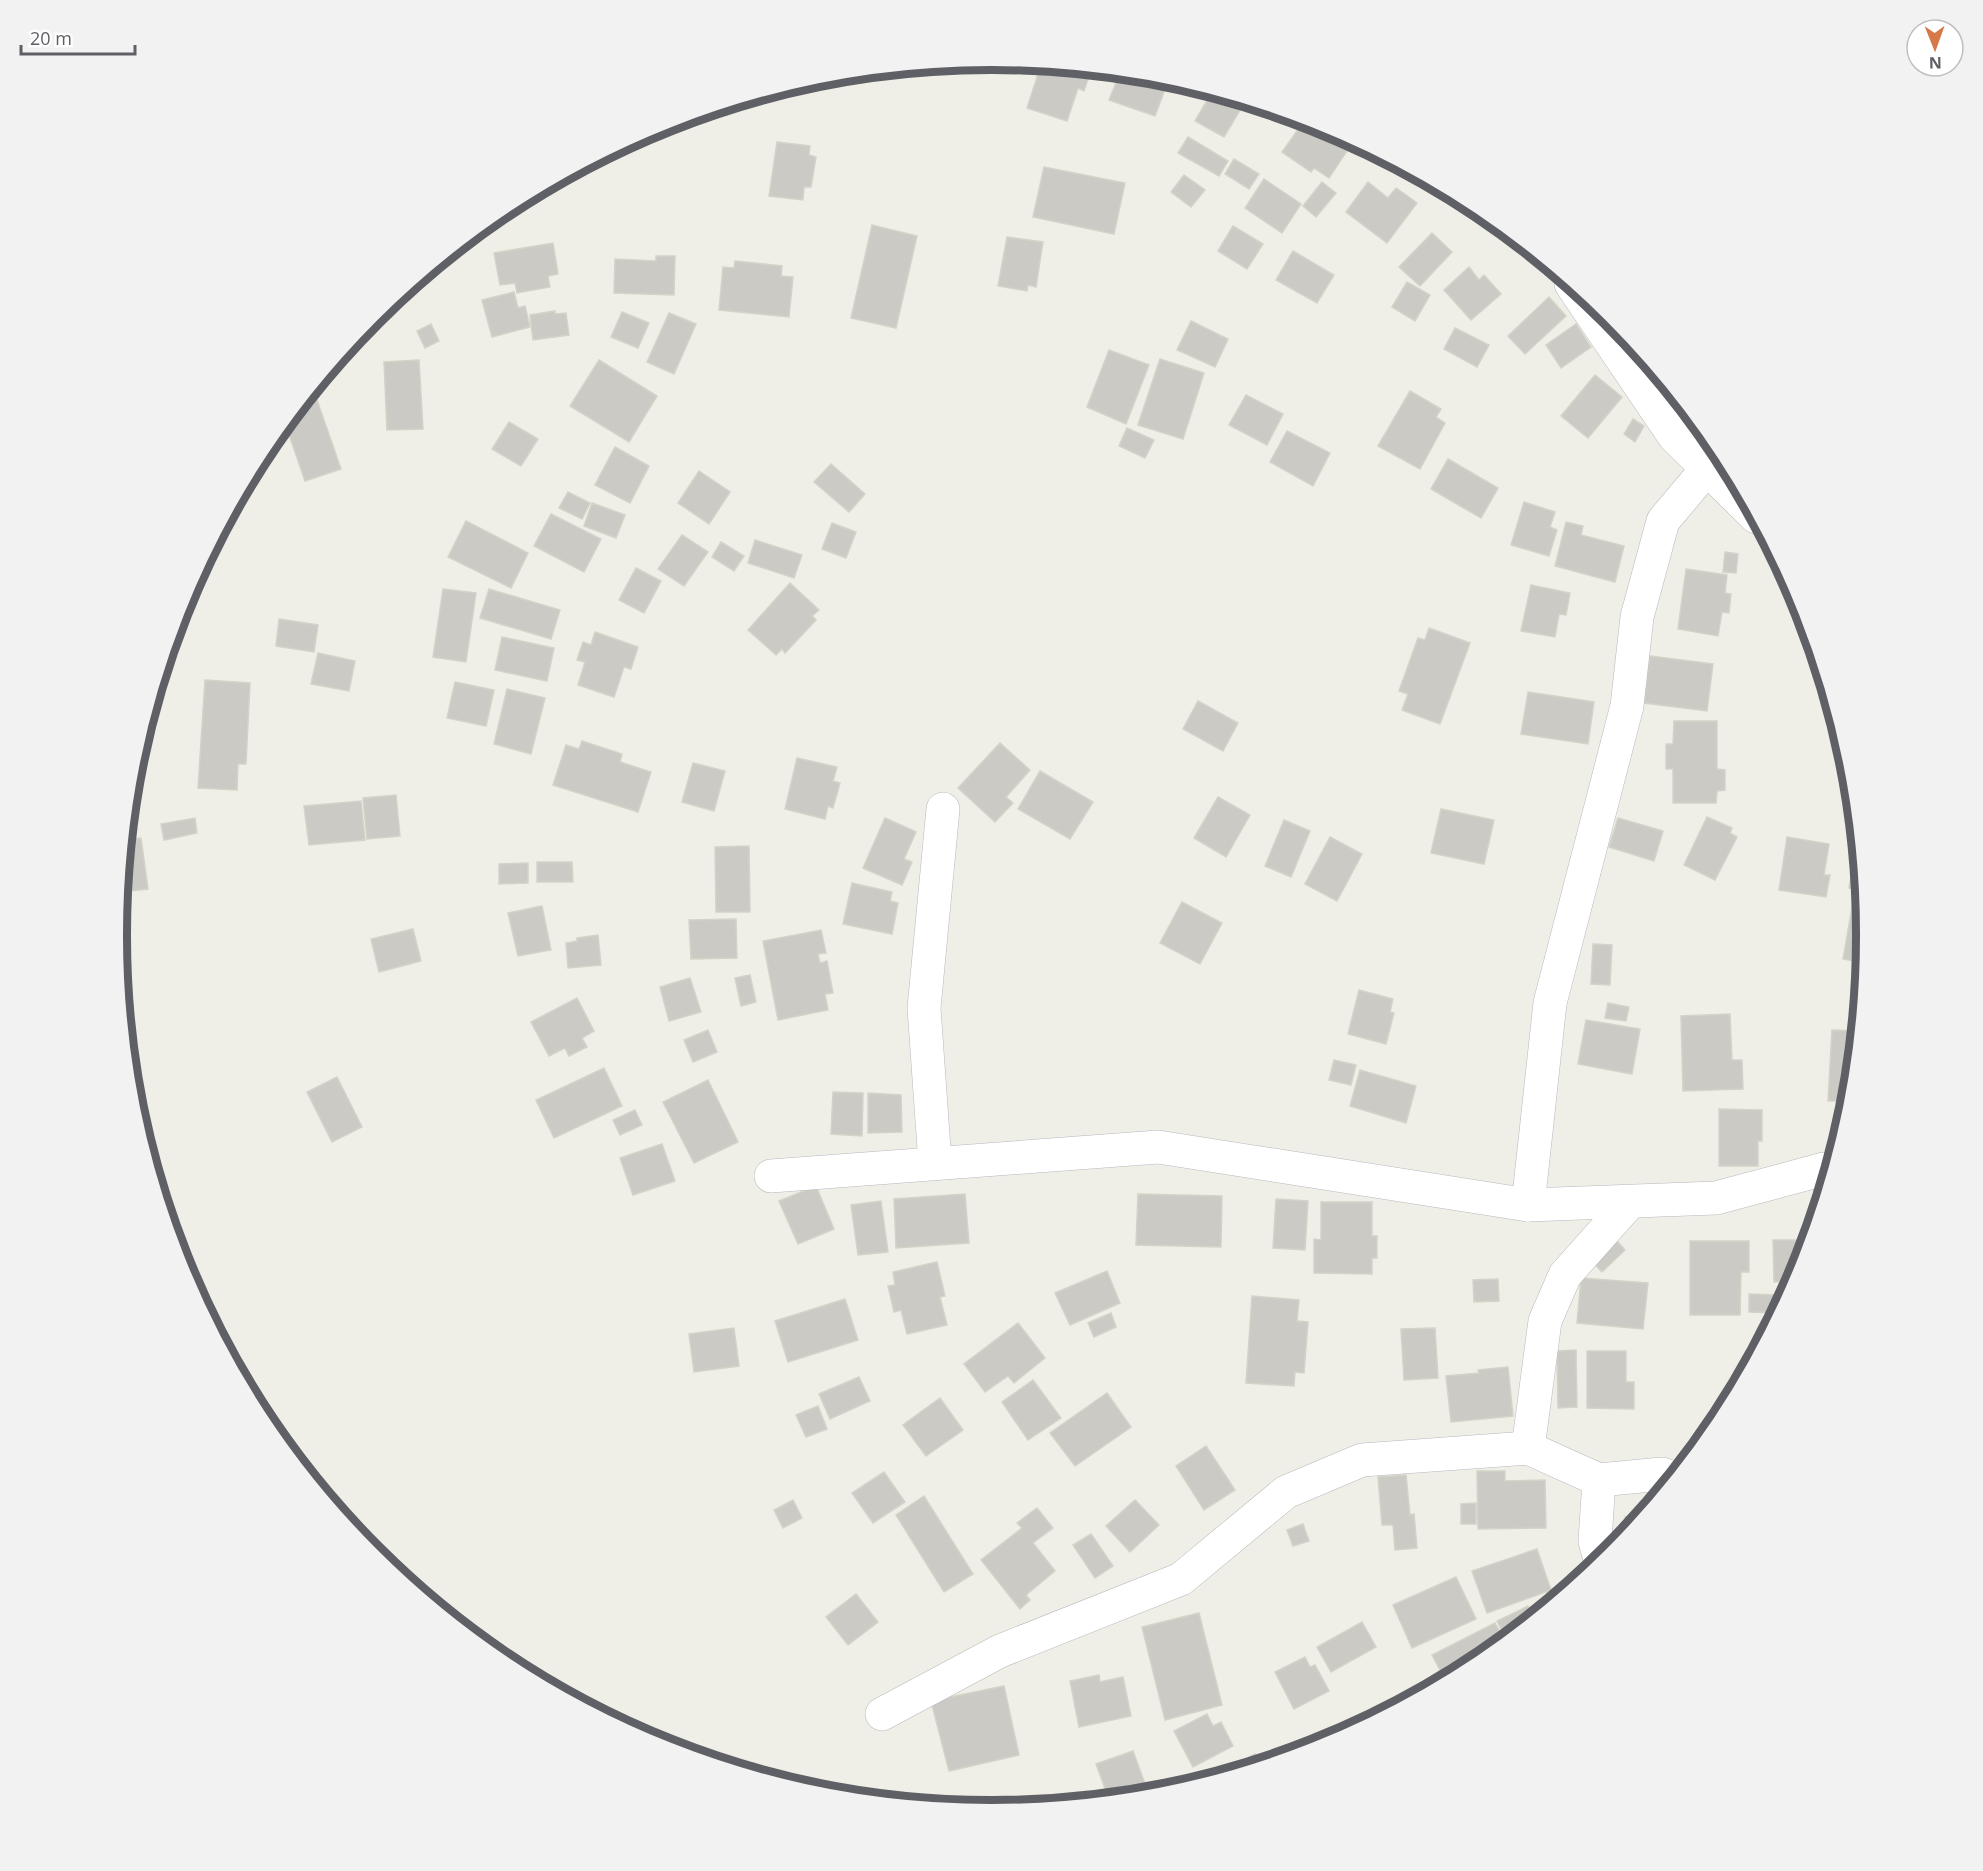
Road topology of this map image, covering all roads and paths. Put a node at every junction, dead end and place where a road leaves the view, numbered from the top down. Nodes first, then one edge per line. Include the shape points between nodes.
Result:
1 (1589, 311) edge
2 (1714, 460) edge
3 (943, 808) dead end
4 (935, 1163) junction
5 (1824, 1169) edge
6 (771, 1176) dead end
7 (1629, 1202) junction
8 (1528, 1204) junction
9 (1528, 1448) junction
10 (1667, 1476) edge
11 (1599, 1480) junction
12 (1598, 1552) edge
13 (882, 1714) dead end

1 - 2 street via 1674,436
2 - 8 street via 1663,521 1637,617 1627,706 1550,1003
3 - 4 street via 924,1008
4 - 6 street
4 - 8 street via 1158,1147
5 - 7 street via 1716,1198
7 - 8 street
7 - 9 street via 1565,1275 1545,1321
9 - 11 street
9 - 13 street via 1362,1460 1286,1492 1181,1580 1000,1651
10 - 11 street
11 - 12 street via 1595,1541

